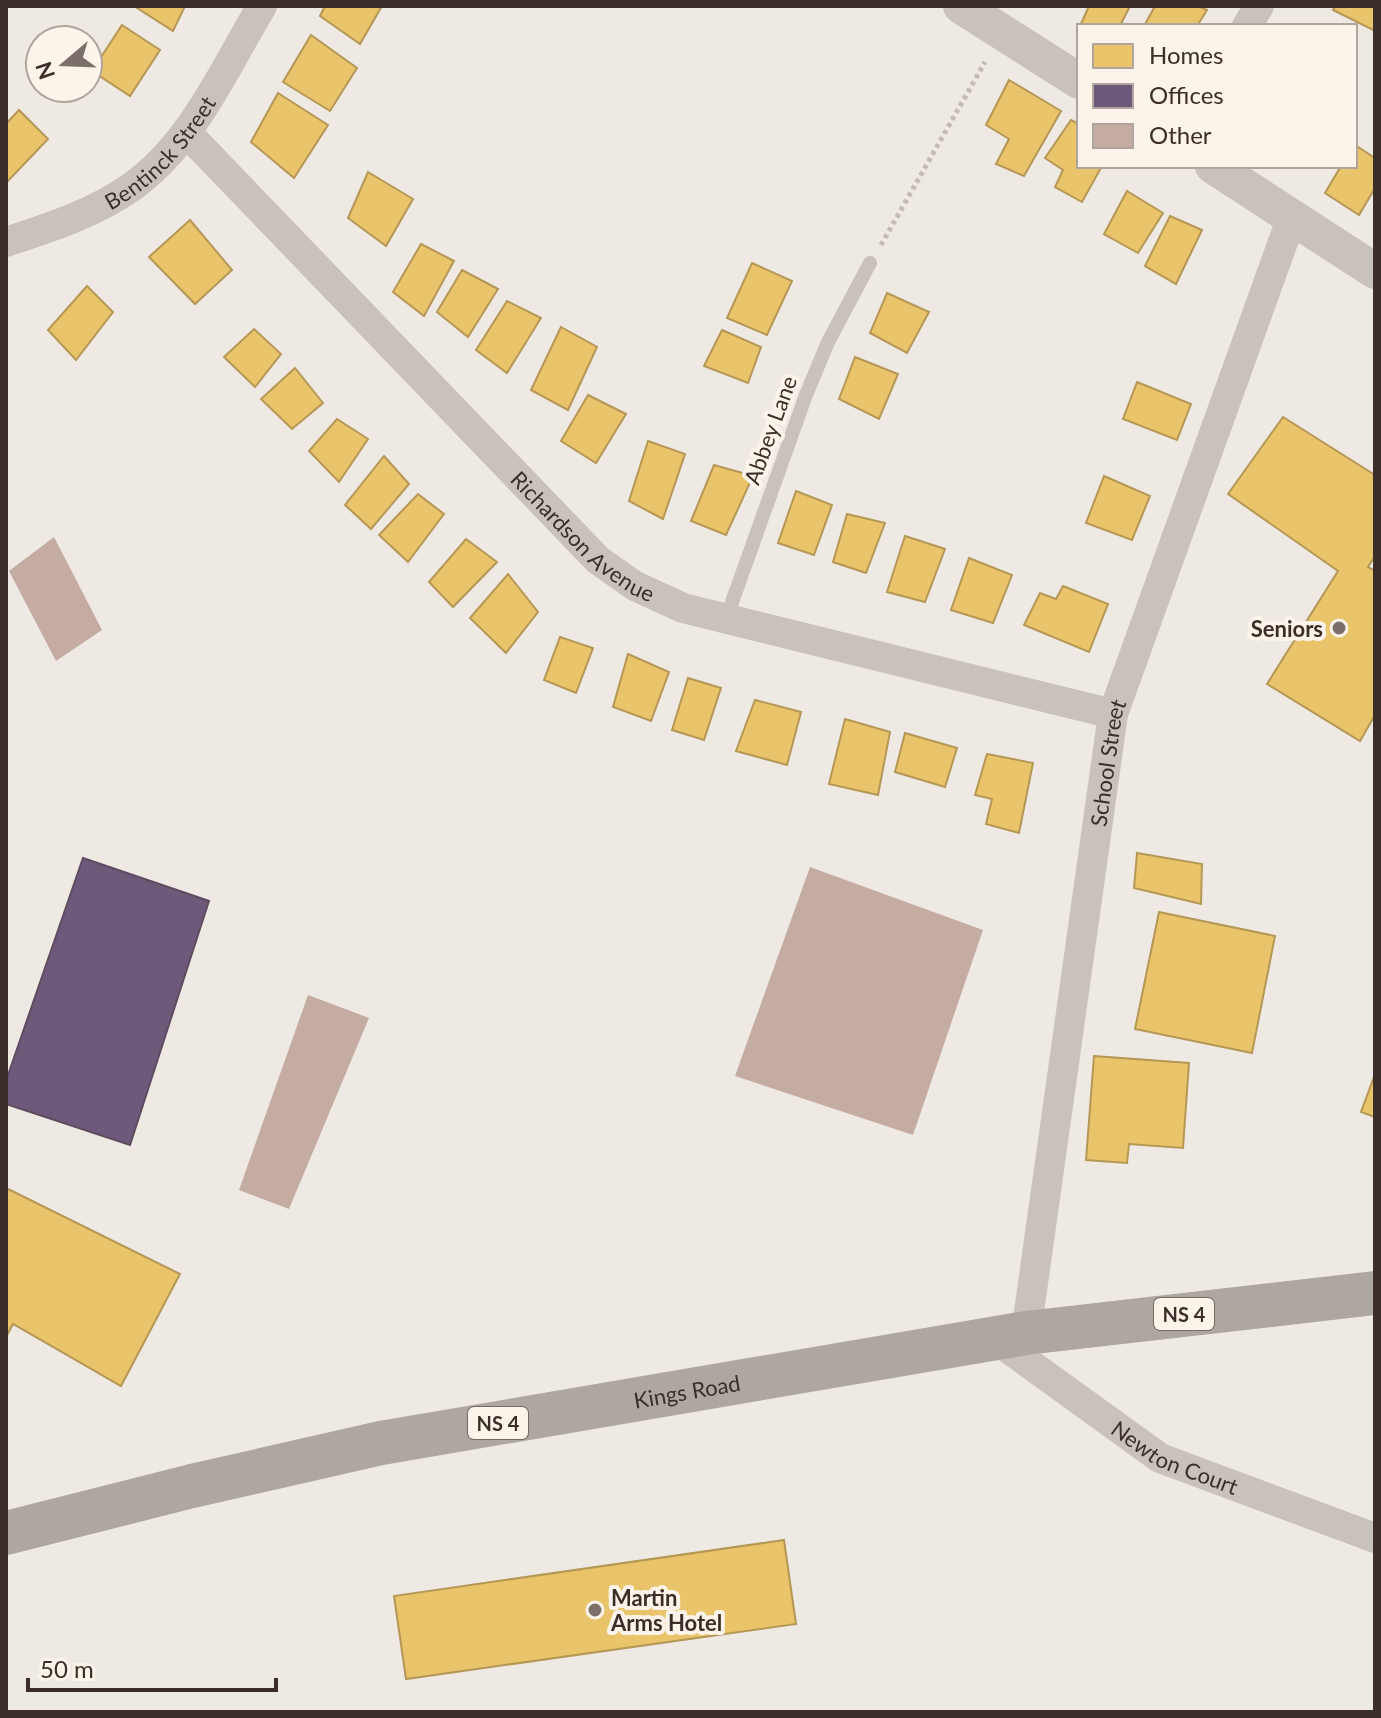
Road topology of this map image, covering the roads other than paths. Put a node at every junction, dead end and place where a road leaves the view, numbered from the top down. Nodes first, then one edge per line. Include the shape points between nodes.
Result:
1 (262, 6) edge
2 (961, 6) edge
3 (1259, 6) edge
4 (1248, 24) edge
5 (1077, 80) edge
6 (187, 133) junction
7 (1216, 168) edge
8 (1292, 217) junction
9 (6, 242) edge
10 (870, 263) road end
11 (1375, 271) edge
12 (726, 619) junction
13 (1113, 714) junction
14 (1375, 1293) edge
15 (1010, 1335) junction
16 (6, 1533) edge
17 (1375, 1538) edge

1 - 6 street, Bentinck Street
2 - 5 street
3 - 4 street
6 - 9 street, Bentinck Street via 152,170 117,196
6 - 12 street, Richardson Avenue via 598,560 660,598
7 - 8 street
8 - 11 street
8 - 13 street, School Street
10 - 12 lane, Abbey Lane via 812,380
12 - 13 street, Richardson Avenue
13 - 15 street, School Street
14 - 15 main road, Kings Road / NS 4
15 - 16 main road, Kings Road / NS 4 via 381,1443
15 - 17 street, Newton Court via 1160,1458

